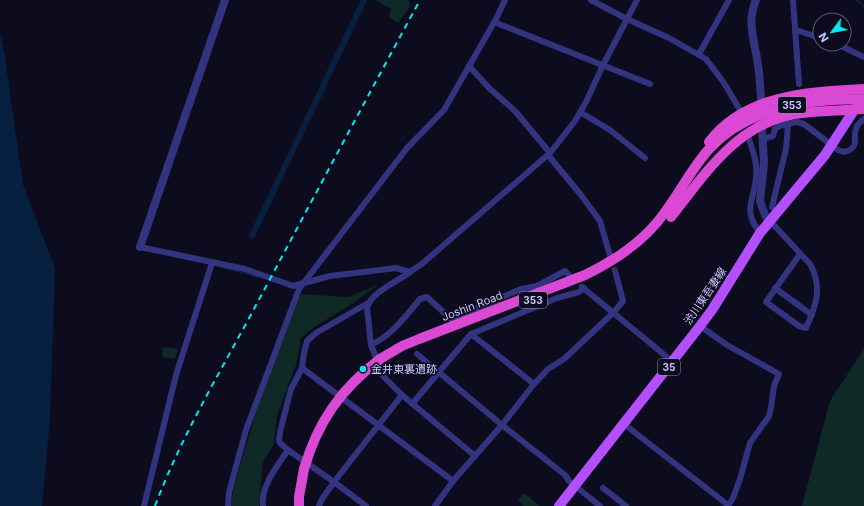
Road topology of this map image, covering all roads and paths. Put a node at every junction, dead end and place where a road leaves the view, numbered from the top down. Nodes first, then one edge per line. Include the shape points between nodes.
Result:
1 (225, 0) edge
2 (504, 0) edge
3 (591, 0) edge
4 (637, 0) edge
5 (729, 0) edge
6 (756, 0) edge
7 (793, 0) edge
8 (627, 19) junction
9 (494, 22) junction
10 (796, 30) junction
11 (812, 35) edge
12 (852, 51) edge
13 (699, 54) junction
14 (864, 57) edge
15 (603, 65) junction
16 (469, 66) junction
17 (650, 84) dead end
18 (799, 84) dead end
19 (864, 89) edge
20 (864, 94) edge
21 (864, 99) edge
22 (761, 100) dead end
23 (740, 110) dead end
24 (859, 110) edge
25 (580, 112) junction
26 (864, 119) edge
27 (788, 124) junction
28 (762, 130) dead end
29 (748, 136) dead end
30 (762, 139) junction
31 (832, 145) junction
32 (549, 154) junction
33 (645, 158) dead end
34 (772, 208) dead end
35 (668, 215) junction
36 (770, 221) junction
37 (760, 233) junction
38 (140, 247) joint
39 (800, 254) junction
40 (611, 259) tunnel mouth
41 (212, 263) junction
42 (410, 272) junction
43 (616, 274) tunnel mouth
44 (570, 277) dead end
45 (302, 284) junction
46 (775, 288) junction
47 (368, 303) junction
48 (614, 312) junction
49 (812, 315) junction
50 (700, 326) junction
51 (471, 334) junction
52 (370, 345) junction
53 (417, 354) dead end
54 (673, 362) junction
55 (302, 368) junction
56 (440, 372) junction
57 (534, 384) junction
58 (402, 395) junction
59 (412, 404) junction
60 (624, 424) junction
61 (502, 425) junction
62 (378, 426) junction
63 (288, 450) junction
64 (475, 456) junction
65 (306, 469) junction
66 (453, 481) junction
67 (334, 482) junction
68 (575, 486) junction
69 (603, 488) dead end
70 (144, 506) edge
71 (228, 506) edge
72 (263, 506) edge
73 (299, 506) edge
74 (304, 506) edge
75 (320, 506) edge
76 (366, 506) edge
77 (435, 506) edge
78 (559, 506) edge
79 (600, 506) edge
80 (626, 506) edge
81 (728, 506) edge

1 - 38 street
2 - 9 street
3 - 8 street
4 - 8 street
5 - 13 street
6 - 22 street via 752,9 751,31
7 - 10 street
8 - 13 street
8 - 15 street
9 - 15 street
9 - 16 street
10 - 11 street
10 - 18 street
12 - 14 street
13 - 23 street via 712,66
15 - 17 street
15 - 25 street
16 - 32 street via 515,111
16 - 45 street via 444,110 407,148
19 - 35 highway, 353 via 794,95 756,106 737,116 720,129 705,147 694,163
20 - 24 main road, 渋川東吾妻線 / 35
21 - 35 highway, Joshin Road / 353, bridge via 798,103 754,118 717,149
24 - 31 main road, 渋川東吾妻線 / 35
24 - 35 highway, 353 via 794,114 760,126 724,152
25 - 32 street
25 - 33 street via 610,130
26 - 31 street via 856,128 852,149 842,152
27 - 30 street via 775,129 772,137
27 - 31 street via 804,124
27 - 34 street via 786,149
28 - 30 street
29 - 37 street via 755,160 756,176 749,211
30 - 36 street via 764,163 760,201
31 - 36 main road, 渋川東吾妻線 / 35
32 - 40 street via 600,221
32 - 42 street
35 - 65 highway, Joshin Road / 353 via 646,244 609,269 382,361 339,406 327,424
36 - 37 main road, 渋川東吾妻線 / 35
36 - 39 street
37 - 50 main road, 渋川東吾妻線 / 35
38 - 41 street
39 - 46 street
39 - 49 street via 810,264 817,282 818,295
41 - 45 street via 245,269 288,285
41 - 70 street via 176,375
42 - 45 street via 396,268 330,276
42 - 47 street via 375,295
43 - 48 street via 624,300
44 - 52 street via 565,271 537,286 521,289 451,319 427,297 420,299 392,331
45 - 71 street via 246,430 229,492
46 - 49 street
46 - 49 street via 766,302 799,326 806,328
47 - 52 street
47 - 55 street via 311,337 307,341
48 - 51 street via 582,287 579,292 557,298
48 - 54 street
48 - 57 street via 564,359 548,368
50 - 54 main road, 渋川東吾妻線 / 35
50 - 81 street via 727,345 779,374 774,386 769,416 750,443 740,479
51 - 56 street
51 - 57 street
52 - 58 street via 384,378
53 - 56 street
54 - 60 main road, 渋川東吾妻線 / 35
55 - 62 street
55 - 63 street via 291,389 280,432 279,441
56 - 59 street
56 - 61 street
57 - 61 street
58 - 59 street
58 - 62 street
59 - 64 street
60 - 68 main road, 渋川東吾妻線 / 35
60 - 81 street
61 - 64 street
61 - 68 street
62 - 66 street
62 - 67 street
63 - 67 street
63 - 72 street via 264,488
64 - 66 street
65 - 73 highway, Joshin Road / 353
65 - 74 highway, Joshin Road / 353
66 - 77 street
67 - 75 street
67 - 76 street
68 - 78 main road, 渋川東吾妻線 / 35
68 - 79 street
69 - 80 street

